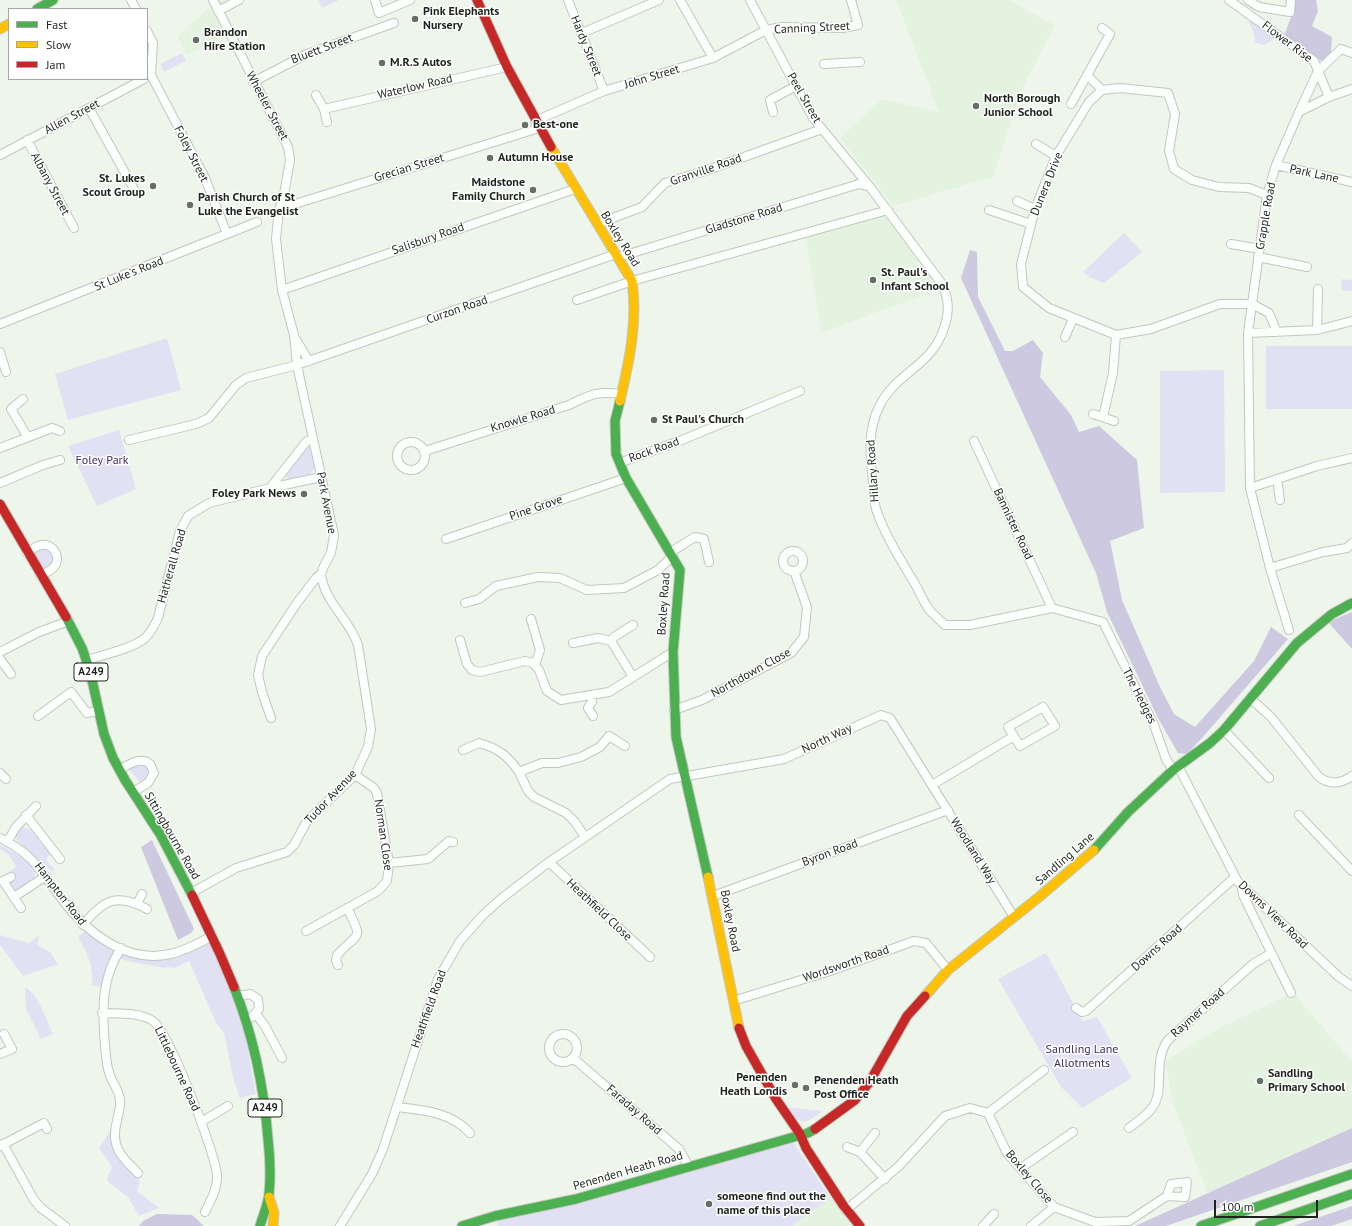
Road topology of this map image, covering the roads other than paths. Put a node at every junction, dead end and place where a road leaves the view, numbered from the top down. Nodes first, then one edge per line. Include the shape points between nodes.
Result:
1 (213, 0) edge
2 (239, 0) edge
3 (375, 0) edge
4 (410, 0) edge
5 (477, 0) edge
6 (568, 0) edge
7 (659, 0) edge
8 (680, 0) edge
9 (750, 0) edge
10 (851, 0) edge
11 (1229, 0) edge
12 (1248, 0) edge
13 (1291, 0) edge
14 (50, 4) edge
15 (40, 8) edge
16 (218, 11) junction
17 (394, 23) dead end
18 (1102, 28) dead end
19 (766, 30) junction
20 (148, 33) edge
21 (582, 33) junction
22 (1352, 53) edge
23 (713, 58) junction
24 (860, 62) dead end
25 (824, 64) dead end
26 (507, 66) junction
27 (148, 71) edge
28 (1318, 72) junction
29 (1087, 74) junction
30 (148, 79) edge
31 (141, 80) edge
32 (253, 82) junction
33 (796, 86) junction
34 (1352, 89) edge
35 (1102, 90) junction
36 (604, 91) junction
37 (316, 95) dead end
38 (1329, 97) junction
39 (1071, 104) dead end
40 (89, 108) junction
41 (324, 109) junction
42 (773, 112) dead end
43 (1299, 112) junction
44 (327, 122) dead end
45 (537, 124) junction
46 (822, 129) junction
47 (27, 140) junction
48 (1036, 144) dead end
49 (0, 155) edge
50 (1056, 156) junction
51 (1276, 166) junction
52 (1352, 182) edge
53 (870, 187) junction
54 (575, 189) junction
55 (135, 191) dead end
56 (1267, 195) junction
57 (1017, 201) dead end
58 (279, 209) junction
59 (1035, 209) junction
60 (888, 210) junction
61 (989, 210) dead end
62 (257, 222) dead end
63 (597, 224) junction
64 (1031, 224) junction
65 (74, 228) dead end
66 (227, 234) junction
67 (1231, 244) dead end
68 (1259, 253) junction
69 (617, 256) junction
70 (1307, 268) dead end
71 (632, 281) junction
72 (1318, 289) dead end
73 (282, 290) junction
74 (577, 300) dead end
75 (1252, 304) junction
76 (1073, 319) junction
77 (1352, 321) edge
78 (0, 324) edge
79 (1317, 330) junction
80 (1277, 332) junction
81 (1248, 334) junction
82 (1116, 335) junction
83 (294, 336) junction
84 (1064, 337) dead end
85 (0, 352) edge
86 (309, 361) junction
87 (298, 365) junction
88 (6, 372) dead end
89 (800, 391) dead end
90 (622, 394) junction
91 (23, 398) dead end
92 (1093, 414) dead end
93 (1103, 418) junction
94 (1114, 421) dead end
95 (60, 431) dead end
96 (27, 436) junction
97 (313, 438) junction
98 (129, 440) dead end
99 (974, 440) dead end
100 (0, 448) edge
101 (425, 451) dead end
102 (1352, 458) edge
103 (60, 460) dead end
104 (619, 463) junction
105 (322, 477) junction
106 (626, 478) junction
107 (1277, 479) junction
108 (0, 483) edge
109 (270, 488) junction
110 (1250, 488) junction
111 (1280, 500) dead end
112 (0, 504) edge
113 (446, 539) dead end
114 (1352, 542) edge
115 (27, 553) junction
116 (672, 554) junction
117 (709, 562) dead end
118 (1270, 568) junction
119 (794, 571) dead end
120 (321, 574) junction
121 (40, 575) junction
122 (465, 603) dead end
123 (1352, 603) edge
124 (1052, 608) junction
125 (531, 619) dead end
126 (69, 621) junction
127 (1103, 622) joint
128 (633, 625) dead end
129 (1289, 630) dead end
130 (460, 640) dead end
131 (610, 641) junction
132 (573, 643) dead end
133 (0, 652) edge
134 (673, 652) junction
135 (0, 659) edge
136 (87, 660) junction
137 (535, 665) junction
138 (11, 674) dead end
139 (633, 677) junction
140 (591, 695) junction
141 (1250, 698) junction
142 (674, 710) junction
143 (99, 711) junction
144 (38, 716) dead end
145 (593, 716) dead end
146 (271, 718) dead end
147 (1224, 730) junction
148 (1014, 736) junction
149 (625, 746) dead end
150 (463, 750) dead end
151 (1176, 768) junction
152 (119, 770) junction
153 (519, 772) junction
154 (355, 775) junction
155 (684, 776) junction
156 (1352, 776) edge
157 (1269, 778) dead end
158 (932, 785) junction
159 (133, 792) junction
160 (36, 806) dead end
161 (948, 810) junction
162 (1299, 814) dead end
163 (26, 815) junction
164 (585, 837) junction
165 (4, 840) edge
166 (453, 842) dead end
167 (56, 857) dead end
168 (549, 862) junction
169 (389, 863) junction
170 (1352, 871) edge
171 (11, 876) dead end
172 (46, 876) junction
173 (1235, 877) junction
174 (1242, 887) junction
175 (191, 893) junction
176 (142, 894) dead end
177 (712, 896) junction
178 (14, 897) junction
179 (137, 904) junction
180 (21, 908) dead end
181 (347, 908) junction
182 (147, 909) dead end
183 (1014, 916) junction
184 (83, 925) junction
185 (306, 930) dead end
186 (212, 936) junction
187 (121, 948) junction
188 (1270, 954) junction
189 (650, 957) dead end
190 (338, 965) dead end
191 (948, 970) junction
192 (1352, 986) edge
193 (1291, 993) dead end
194 (238, 996) junction
195 (733, 1001) junction
196 (1076, 1008) dead end
197 (102, 1013) junction
198 (256, 1014) junction
199 (245, 1020) junction
200 (4, 1034) dead end
201 (0, 1054) edge
202 (282, 1058) dead end
203 (573, 1058) dead end
204 (1044, 1070) dead end
205 (228, 1106) dead end
206 (397, 1107) junction
207 (988, 1113) junction
208 (201, 1122) junction
209 (1129, 1128) dead end
210 (47, 1129) dead end
211 (1073, 1132) dead end
212 (470, 1133) dead end
213 (875, 1133) dead end
214 (800, 1134) junction
215 (2, 1145) edge
216 (847, 1147) dead end
217 (860, 1152) junction
218 (689, 1167) junction
219 (1021, 1168) junction
220 (138, 1173) dead end
221 (1352, 1174) edge
222 (885, 1179) junction
223 (1352, 1194) edge
224 (1167, 1196) dead end
225 (269, 1197) junction
226 (1054, 1207) junction
227 (846, 1210) junction
228 (205, 1212) dead end
229 (994, 1214) dead end
230 (65, 1226) edge
231 (260, 1226) edge
232 (273, 1226) edge
233 (340, 1226) edge
234 (464, 1226) edge
235 (860, 1226) edge
236 (983, 1226) edge
237 (1031, 1226) edge
238 (1200, 1226) edge
239 (1260, 1226) edge

1 - 16 street, Wheeler Street
2 - 16 street
3 - 4 street via 379,13
5 - 26 main road, Boxley Road
6 - 21 street, Hardy Street
7 - 21 street
8 - 23 street
9 - 19 street, Peel Street
10 - 19 street, Canning Street via 858,25 843,28 782,27
11 - 28 street, Flower Rise via 1314,62
12 - 13 street via 1260,7 1290,12
14 - 15 main road
16 - 32 street, Wheeler Street
17 - 32 street, Bluett Street via 307,54
18 - 29 street via 1110,34
19 - 23 street, John Street
19 - 33 street, Peel Street
20 - 27 street via 153,43
21 - 36 street, Hardy Street
22 - 28 street, Grapple Road via 1341,49
23 - 36 street, John Street
24 - 25 street
26 - 41 street, Waterlow Road
26 - 45 main road, Boxley Road
28 - 38 street, Flower Rise
28 - 43 street, Grapple Road
29 - 35 street
29 - 39 street
30 - 66 street, Foley Street via 205,178
31 - 40 street, Allen Street
32 - 58 street, Wheeler Street via 283,135 290,160
33 - 42 street via 770,100
33 - 46 street, Peel Street via 813,118
34 - 38 street
35 - 50 street, Dunera Drive via 1089,102
35 - 56 street via 1120,88 1168,93 1175,114 1169,151 1174,169 1192,180 1219,187 1249,188
36 - 45 street, John Street
37 - 41 street
38 - 43 street
40 - 47 street, Allen Street
40 - 55 street
41 - 44 street
43 - 51 street, Grapple Road
45 - 54 main road, Boxley Road
45 - 58 street, Grecian Street
46 - 53 street, Peel Street
46 - 63 street, Granville Road via 665,183 642,207
47 - 49 street, Allen Street
47 - 65 street, Albany Street
48 - 50 street
50 - 59 street, Dunera Drive
51 - 52 street, Park Lane
51 - 56 street, Grapple Road
53 - 60 street, Hillary Road
53 - 69 street, Gladstone Road via 859,184
54 - 63 main road, Boxley Road
54 - 73 street, Salisbury Road
56 - 68 street, Grapple Road
57 - 59 street
58 - 73 street, Wheeler Street via 276,239
59 - 64 street, Dunera Drive
60 - 71 street
60 - 124 street, Hillary Road via 942,284 948,297 948,309 937,346 930,356 884,396 874,418 870,437 871,464 880,520 928,608 945,625 970,625
61 - 64 street
62 - 66 street, St Luke's Road
63 - 69 main road, Boxley Road
64 - 76 street, Dunera Drive via 1021,264 1023,287 1049,308
66 - 78 street, St Luke's Road
67 - 68 street
68 - 70 street
68 - 75 street, Grapple Road
69 - 71 main road, Boxley Road
69 - 86 street, Curzon Road
71 - 74 street
71 - 90 main road, Boxley Road via 633,335
72 - 79 street
73 - 83 street, Park Avenue
75 - 80 street via 1269,313
75 - 81 street, Grapple Road
75 - 82 street via 1220,304 1151,328
76 - 82 street, Dunera Drive
76 - 84 street
77 - 79 street
79 - 80 street
80 - 81 street
81 - 110 street, Grapple Road
82 - 93 street via 1113,373
83 - 86 street
83 - 87 street, Park Avenue
85 - 88 street
86 - 87 street, Curzon Road
87 - 97 street, Park Avenue
87 - 98 street, Curzon Road via 246,378 236,385 209,418 196,424
89 - 104 street, Rock Road
90 - 101 street, Knowle Road via 592,394 570,405
90 - 104 main road, Boxley Road via 615,422 616,454
91 - 96 street via 11,409
92 - 93 street
93 - 94 street
95 - 96 street via 52,428
96 - 100 street
97 - 105 street, Park Avenue
97 - 109 street via 306,442
99 - 124 street, Bannister Road
102 - 107 street
103 - 108 street via 43,464
104 - 106 main road, Boxley Road
105 - 109 street, Hatherall Road
105 - 120 street, Park Avenue via 334,535 331,553
106 - 113 street, Pine Grove
106 - 116 main road, Boxley Road
107 - 110 street
107 - 111 street
109 - 136 street, Hatherall Road via 209,503 188,516 180,531 158,618 152,629 143,639 130,646
110 - 118 street, Grapple Road
112 - 115 main road, Sittingbourne Road / A249
114 - 118 street via 1347,548 1322,552
115 - 121 main road, Sittingbourne Road / A249
115 - 121 street via 41,545 54,550 57,558 55,566
116 - 117 street via 695,537 704,539
116 - 122 street via 658,570 624,588 587,590 560,578 538,577 496,586 479,599
116 - 134 main road, Boxley Road via 680,570
118 - 129 street, Grapple Road
119 - 142 street, Northdown Close via 807,607 804,637 791,653 702,700
120 - 146 street, Park Avenue via 262,656 258,674
120 - 154 street, Tudor Avenue via 322,585 332,604 355,634 358,645 371,729 368,747
121 - 126 main road, Sittingbourne Road / A249
123 - 141 main road, Sandling Lane via 1323,620 1297,642
124 - 127 street, Hillary Road
125 - 137 street via 540,650
126 - 133 street via 39,632
126 - 136 main road, Sittingbourne Road / A249
127 - 151 street, The Hedges via 1154,725 1166,759
128 - 131 street
130 - 137 street via 467,664 472,670 480,672 525,661
131 - 132 street via 598,638
131 - 139 street
134 - 139 street
134 - 142 main road, Boxley Road
135 - 138 street
136 - 143 main road, Sittingbourne Road / A249
137 - 140 street via 547,691 561,700
139 - 140 street via 609,692
140 - 145 street via 592,702 588,708
141 - 147 main road, Sandling Lane
141 - 156 street via 1270,717 1319,777 1336,783 1344,782
142 - 155 main road, Boxley Road via 676,737
143 - 144 street via 87,714 71,692
143 - 152 main road, Sittingbourne Road / A249 via 105,737
147 - 151 main road, Sandling Lane
147 - 157 street
148 - 148 street via 1020,746 1055,726 1043,708 1008,727
148 - 158 street
149 - 153 street via 609,736 600,747 581,757 558,763 542,763
150 - 153 street via 479,743 490,746 509,758
151 - 173 street, Downs View Road
151 - 183 main road, Sandling Lane via 1126,814 1102,843
152 - 159 main road, Sittingbourne Road / A249
152 - 159 street via 141,760 150,764 154,773 151,780
153 - 164 street via 528,791 566,813
154 - 169 street, Norman Close via 377,793
154 - 175 street, Tudor Avenue via 307,821 294,845 287,852 236,868
155 - 158 street, North Way via 784,759 881,715 890,718
155 - 164 street, Heathfield Road via 670,779 660,785
155 - 177 main road, Boxley Road
158 - 161 street, Woodland Way
159 - 175 main road, Sittingbourne Road / A249 via 167,846
160 - 163 street
161 - 177 street, Byron Road
161 - 183 street, Woodland Way
162 - 170 street
163 - 165 street
163 - 167 street
164 - 168 street, Heathfield Road
165 - 172 street, Hampton Road via 34,861
166 - 169 street via 449,841 428,859
168 - 189 street, Heathfield Close
168 - 206 street, Heathfield Road via 482,916 450,956 429,1004
169 - 181 street, Norman Close via 389,876 382,888
171 - 178 street via 3,881
172 - 178 street
172 - 184 street, Hampton Road
173 - 174 street, Downs View Road
173 - 196 street, Downs Road via 1086,1011 1082,1012
174 - 188 street via 1243,895
174 - 192 street, Downs View Road via 1339,977
175 - 186 main road, Sittingbourne Road / A249
176 - 179 street
177 - 195 main road, Boxley Road
178 - 180 street
179 - 182 street
179 - 184 street via 123,899 109,902 99,908
181 - 185 street, Norman Close
181 - 190 street via 357,928 357,935 337,954
183 - 191 main road, Sandling Lane
184 - 187 street, Hampton Road
186 - 187 street, Hampton Road via 186,949 162,956 144,955
186 - 194 main road, Sittingbourne Road / A249
187 - 197 street via 108,973
188 - 193 street
188 - 209 street, Raymer Road via 1253,964 1168,1040 1160,1056 1156,1101 1149,1112
191 - 195 street, Wordsworth Road via 926,943 914,941 830,971
191 - 214 main road, Sandling Lane via 907,1016 869,1083 855,1100 823,1125
194 - 198 street via 250,994 256,998 259,1006
194 - 199 main road, Sittingbourne Road / A249
195 - 214 main road, Boxley Road via 746,1046
197 - 208 street, Littlebourne Road via 144,1017 155,1023 182,1075
197 - 220 street via 109,1073 120,1100 115,1144 119,1153
198 - 199 street
198 - 202 street
199 - 225 main road, Sittingbourne Road / A249 via 265,1102 269,1140
200 - 201 street via 12,1049
203 - 218 street, Faraday Road via 679,1149
204 - 207 street
205 - 208 street, Littlebourne Road
206 - 212 street via 435,1112 463,1125
206 - 233 street, Heathfield Road via 378,1162
207 - 219 street, Boxley Close via 1008,1153
207 - 222 street via 970,1108 945,1116
208 - 228 street, Littlebourne Road via 217,1176 214,1192
210 - 215 street via 44,1123
211 - 219 street
213 - 217 street
214 - 218 main road, Penenden Heath Road
214 - 227 main road, Boxley Road via 806,1148
215 - 230 street via 34,1200
216 - 217 street
217 - 222 street
218 - 234 main road, Penenden Heath Road via 576,1199 495,1216
219 - 226 street, Boxley Close
221 - 238 main road
222 - 227 street
223 - 239 main road
224 - 226 street, Boxley Close via 1129,1221 1095,1222
225 - 231 main road, Sittingbourne Road / A249
225 - 232 main road, Sittingbourne Road / A249 via 274,1213
226 - 237 street
227 - 235 main road, Boxley Road
229 - 236 street

